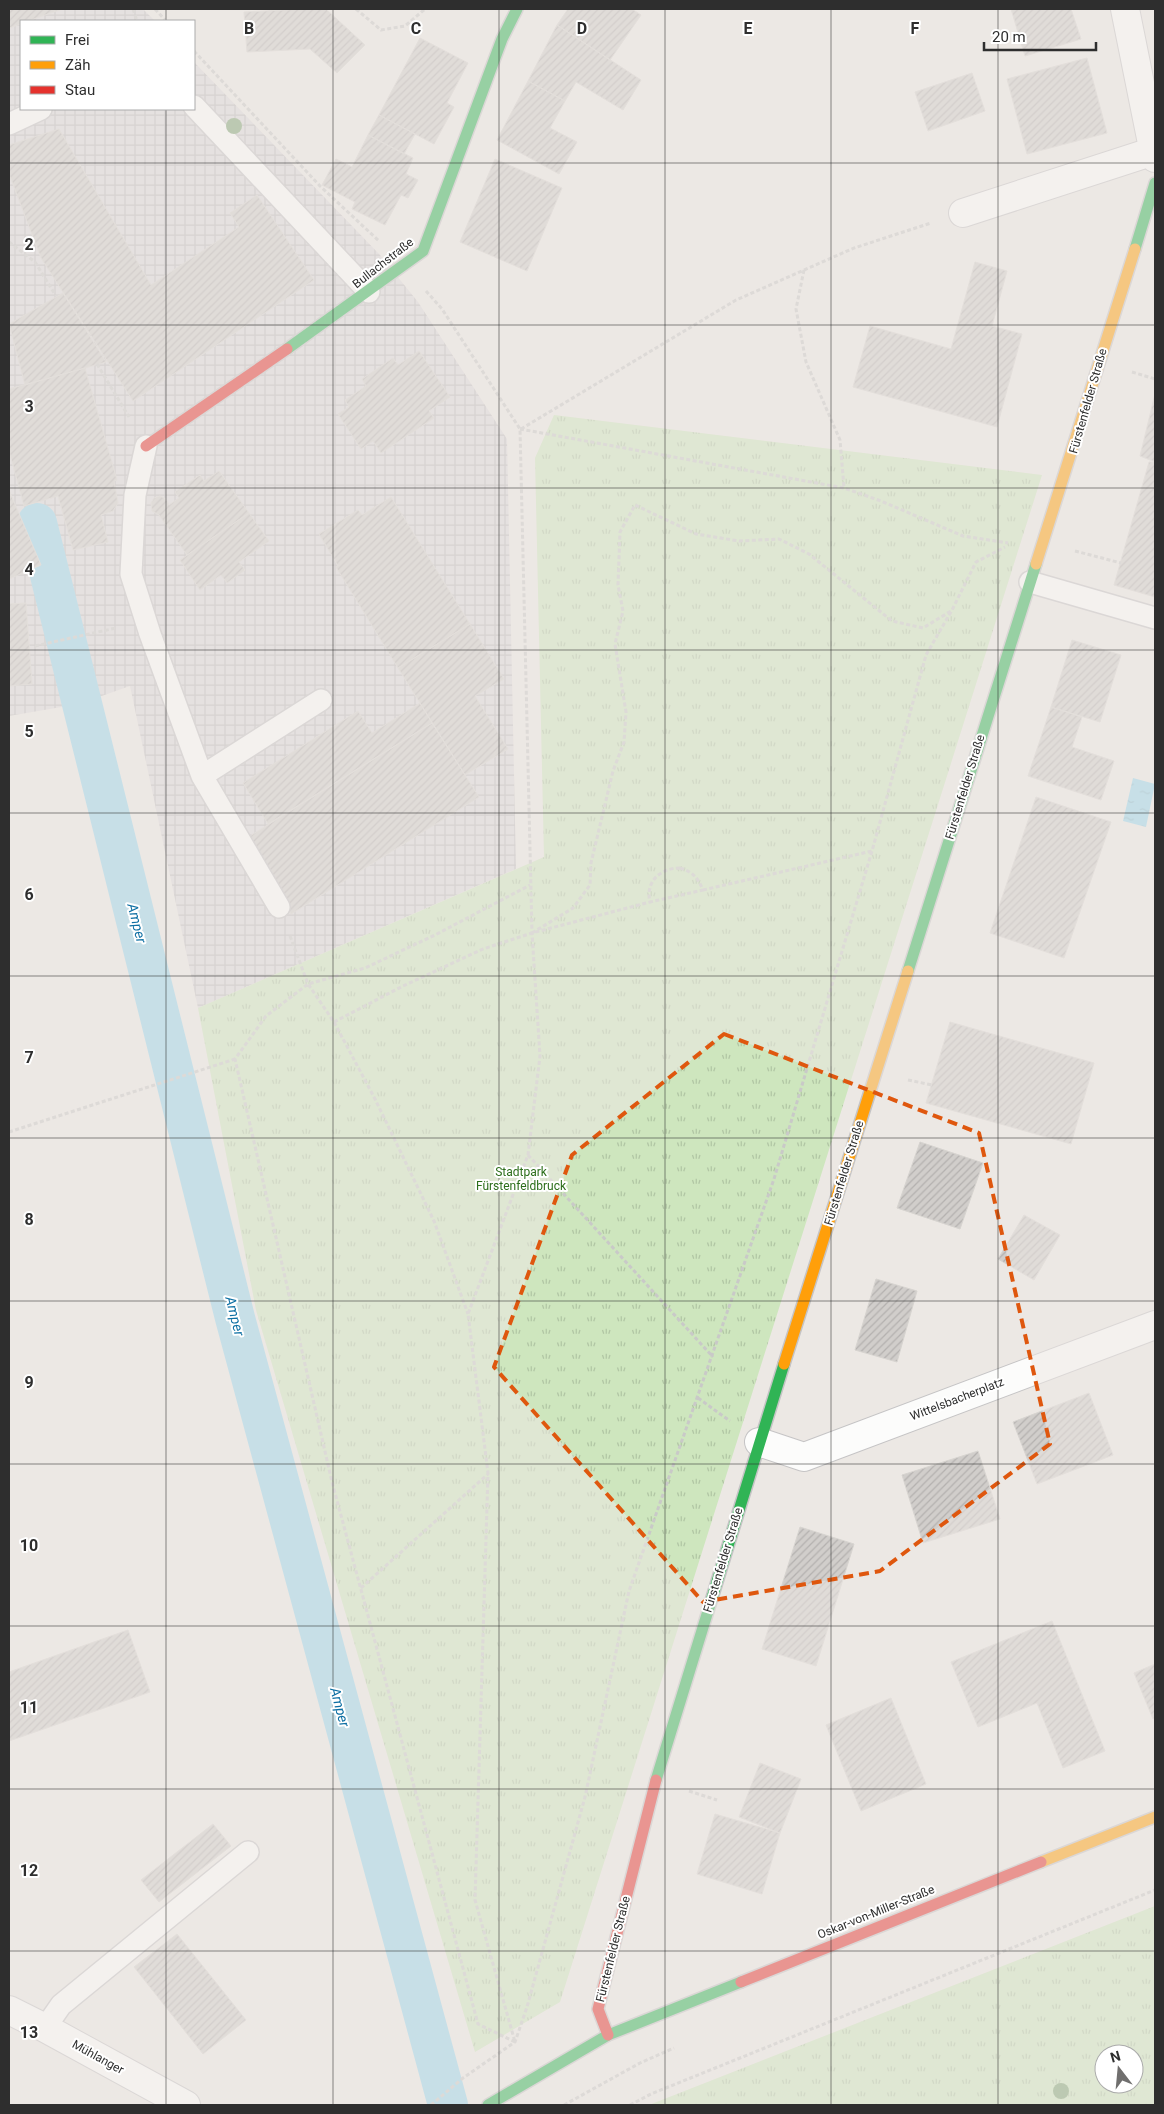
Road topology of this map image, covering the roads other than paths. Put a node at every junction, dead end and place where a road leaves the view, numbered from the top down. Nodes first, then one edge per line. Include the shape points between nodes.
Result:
1 (517, 9) edge
2 (1125, 9) edge
3 (195, 107) edge
4 (39, 110) edge
5 (1150, 111) edge
6 (9, 124) edge
7 (1154, 155) edge
8 (1155, 183) edge
9 (963, 213) road end
10 (368, 292) junction
11 (146, 446) joint
12 (1030, 582) junction
13 (1155, 618) edge
14 (321, 700) dead end
15 (202, 776) junction
16 (280, 907) road end
17 (1155, 1325) edge
18 (759, 1442) junction
19 (1155, 1817) edge
20 (248, 1852) dead end
21 (9, 2010) edge
22 (45, 2028) junction
23 (608, 2035) junction
24 (186, 2105) edge
25 (488, 2105) edge

1 - 10 street, Bullachstraße via 502,39 423,251
2 - 5 street
3 - 10 lane
4 - 6 lane
5 - 7 street
7 - 9 street
8 - 12 street, Fürstenfelder Straße
10 - 11 street, Bullachstraße
11 - 15 lane via 135,494 131,574
12 - 13 lane
12 - 18 street, Fürstenfelder Straße
14 - 15 lane
15 - 16 lane
17 - 18 street, Wittelsbacherplatz via 804,1457
18 - 23 street, Fürstenfelder Straße via 656,1780 598,2009
19 - 23 street, Oskar-von-Miller-Straße
20 - 22 lane via 61,2005
21 - 22 street, Mühlanger
22 - 24 street, Mühlanger
23 - 25 street

